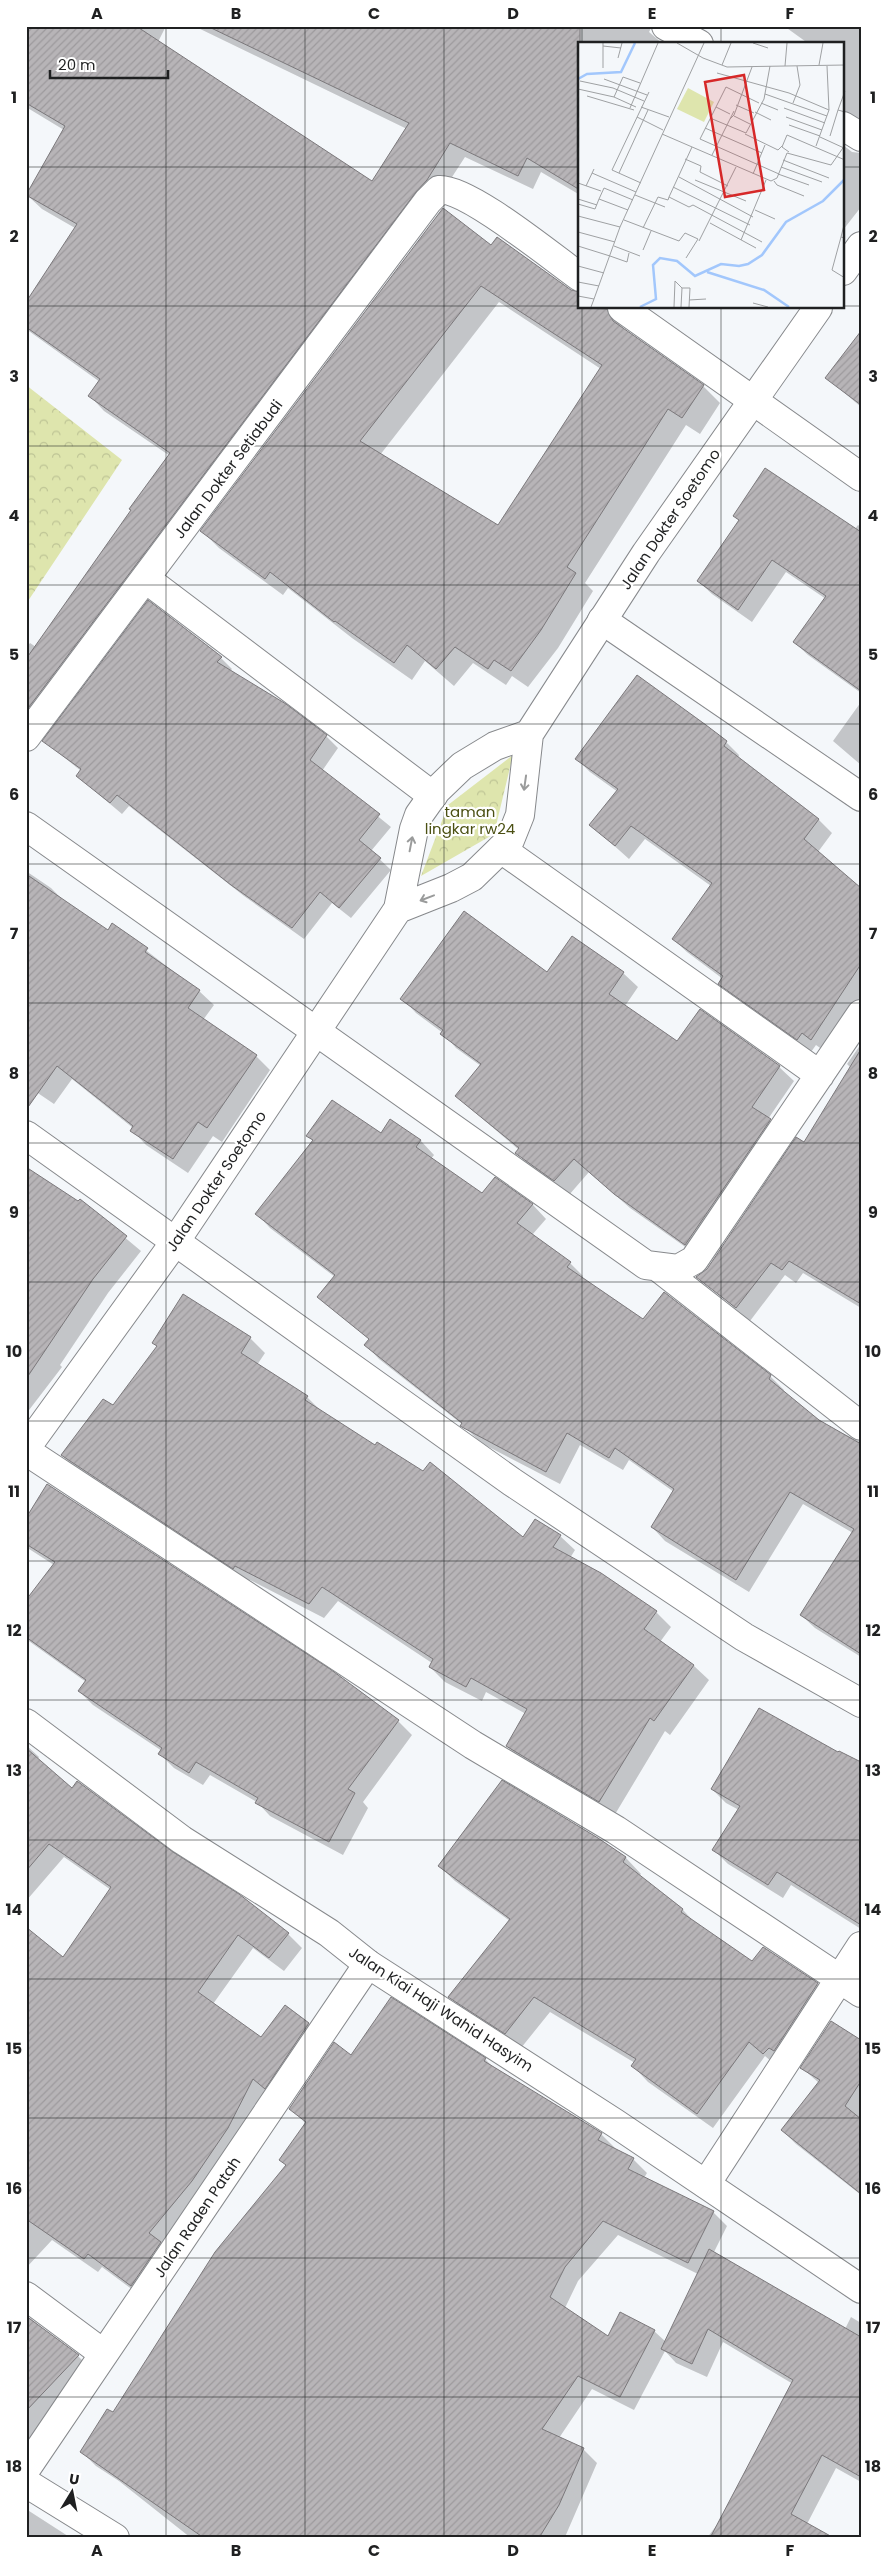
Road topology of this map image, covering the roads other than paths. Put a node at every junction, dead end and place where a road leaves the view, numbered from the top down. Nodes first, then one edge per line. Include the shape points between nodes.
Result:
1 (666, 26) edge
2 (695, 42) edge
3 (844, 127) edge
4 (861, 137) edge
5 (861, 246) edge
6 (844, 270) edge
7 (578, 276) edge
8 (623, 309) edge
9 (817, 309) edge
10 (752, 400) junction
11 (861, 477) edge
12 (146, 579) junction
13 (602, 620) junction
14 (529, 734) junction
15 (26, 737) edge
16 (433, 796) junction
17 (861, 797) edge
18 (26, 826) edge
19 (502, 849) junction
20 (398, 909) junction
21 (861, 1014) edge
22 (316, 1033) junction
23 (820, 1075) junction
24 (26, 1135) edge
25 (176, 1242) junction
26 (659, 1268) junction
27 (861, 1426) edge
28 (26, 1449) edge
29 (861, 1703) edge
30 (26, 1723) edge
31 (861, 1946) edge
32 (368, 1964) junction
33 (850, 1986) edge
34 (706, 2184) junction
35 (861, 2289) edge
36 (26, 2296) edge
37 (104, 2354) junction
38 (26, 2469) edge
39 (26, 2483) edge
40 (114, 2538) edge

1 - 2 street
3 - 4 street
5 - 6 street
7 - 12 street, Jalan Dokter Setiabudi via 473,201 446,189 439,190
8 - 10 street
9 - 10 street, Jalan Dokter Soetomo
10 - 11 street
10 - 13 street, Jalan Dokter Soetomo
12 - 15 street, Jalan Dokter Setiabudi
12 - 16 street
13 - 14 street, Jalan Dokter Soetomo
13 - 17 street
14 - 16 street, Jalan Dokter Soetomo via 495,746 462,766
14 -> 19 street, Jalan Dokter Soetomo via 520,815 510,840
20 -> 16 street, Jalan Dokter Soetomo via 414,829 419,814
18 - 22 street
19 -> 20 street, Jalan Dokter Soetomo via 472,876
19 - 23 street
20 - 22 street, Jalan Dokter Soetomo
21 - 23 street
22 - 25 street, Jalan Dokter Soetomo
22 - 26 street via 646,1266
23 - 26 street via 694,1260 678,1268
24 - 25 street
25 - 28 street, Jalan Dokter Soetomo
25 - 29 street via 512,1482 629,1561 744,1637
26 - 27 street
28 - 33 street via 473,1745 616,1830
30 - 32 street, Jalan Kiai Haji Wahid Hasyim via 182,1840 329,1933
31 - 33 street
32 - 34 street, Jalan Kiai Haji Wahid Hasyim
32 - 37 street, Jalan Raden Patah
33 - 34 street
34 - 35 street, Jalan Kiai Haji Wahid Hasyim
36 - 37 street
37 - 38 street, Jalan Raden Patah
39 - 40 street

